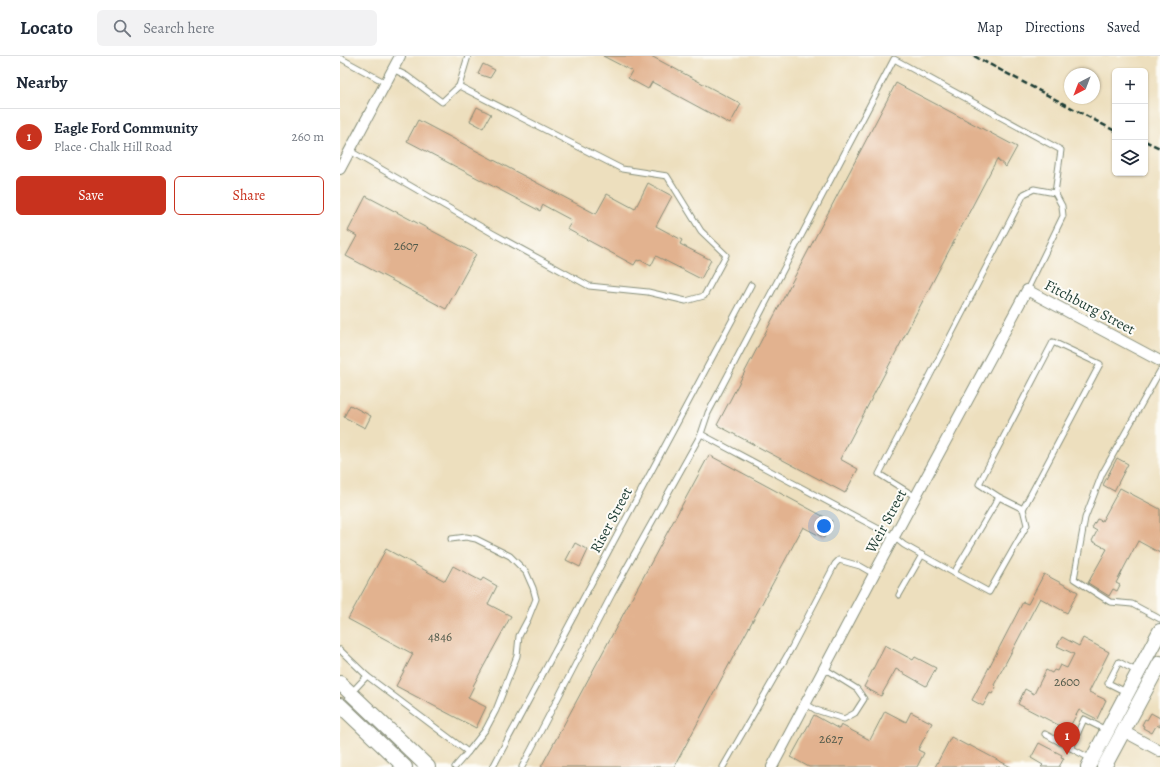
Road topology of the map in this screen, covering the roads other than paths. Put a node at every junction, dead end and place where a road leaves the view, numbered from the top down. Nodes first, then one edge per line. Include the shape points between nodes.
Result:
1 (400, 56) edge
2 (468, 56) edge
3 (340, 58) edge
4 (393, 69) junction
5 (386, 83) junction
6 (459, 86) junction
7 (350, 152) junction
8 (340, 169) edge
9 (1055, 193) junction
10 (750, 285) dead end
11 (1027, 290) junction
12 (1160, 362) edge
13 (1160, 371) edge
14 (701, 434) junction
15 (916, 497) junction
16 (999, 497) junction
17 (1023, 509) junction
18 (894, 537) junction
19 (451, 539) dead end
20 (922, 555) junction
21 (954, 573) junction
22 (874, 574) junction
23 (900, 596) dead end
24 (1160, 619) edge
25 (1160, 631) edge
26 (340, 650) edge
27 (1160, 663) edge
28 (825, 669) junction
29 (1138, 673) junction
30 (367, 676) junction
31 (340, 684) edge
32 (1127, 692) junction
33 (350, 693) junction
34 (806, 704) junction
35 (340, 705) edge
36 (1107, 731) junction
37 (1124, 731) junction
38 (1045, 734) dead end
39 (1071, 748) junction
40 (1160, 751) edge
41 (468, 752) junction
42 (1090, 763) edge
43 (405, 767) edge
44 (428, 767) edge
45 (455, 767) edge
46 (493, 767) edge
47 (522, 767) edge
48 (723, 767) edge
49 (772, 767) edge
50 (1104, 767) edge

1 - 4 street
2 - 6 lane
3 - 5 lane
4 - 5 street
4 - 6 lane via 407,76 442,102
5 - 7 street
6 - 7 lane via 622,169 667,176 701,231 726,256 704,296 686,301 648,292 589,286 492,234
7 - 8 street
9 - 11 lane via 1062,206 1063,216
9 - 14 lane via 1060,150 894,59 708,413
9 - 15 lane via 1034,189 1024,194 879,474
10 - 46 lane, Riser Street
11 - 12 street, Fitchburg Street
11 - 15 street, Weir Street
13 - 24 lane via 1102,474 1085,518 1074,580 1110,602 1132,604
14 - 18 lane
14 - 47 lane via 612,594
15 - 18 street, Weir Street
16 - 17 lane
16 - 17 lane via 979,484 1053,342 1100,364
16 - 21 lane
17 - 21 lane via 1028,525 989,592
18 - 20 lane
18 - 22 street, Weir Street
19 - 41 lane via 476,539 510,556 526,572 536,599 519,636 517,656 496,710 486,729
20 - 21 lane
20 - 23 lane
22 - 28 street, Weir Street
22 - 48 lane via 860,566 839,560 835,564 792,647
25 - 29 street
26 - 30 lane
27 - 37 street
28 - 34 street, Weir Street
28 - 34 lane via 857,689 864,698 855,713 844,719
29 - 32 street
29 - 32 lane via 1119,662 1108,683
30 - 33 lane
30 - 41 lane
31 - 33 street
32 - 36 street
33 - 44 street
34 - 49 street, Weir Street
35 - 43 street
36 - 39 lane via 1084,719
36 - 42 street
37 - 40 street
37 - 50 street
38 - 39 lane
39 - 42 lane
41 - 45 lane
42 - 50 street

